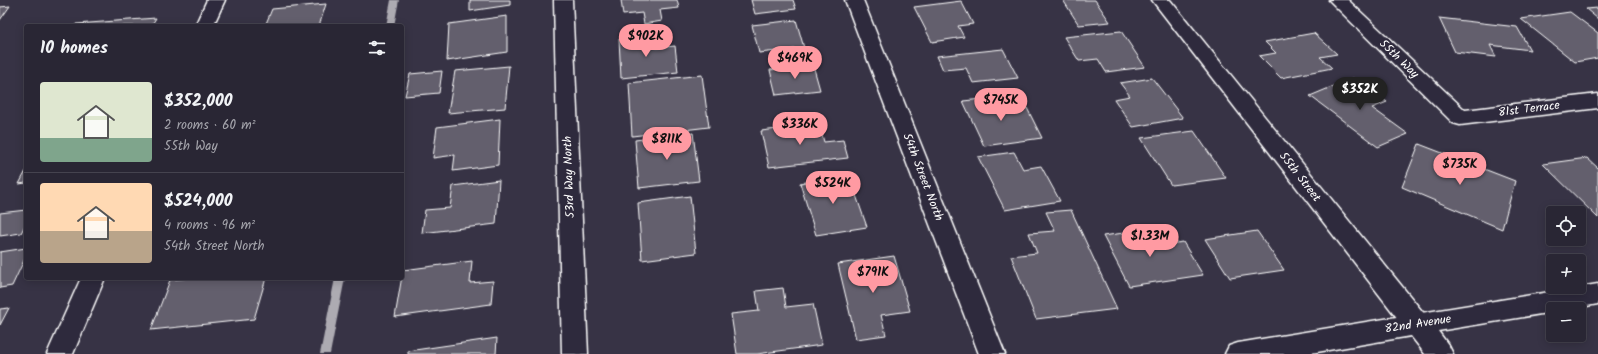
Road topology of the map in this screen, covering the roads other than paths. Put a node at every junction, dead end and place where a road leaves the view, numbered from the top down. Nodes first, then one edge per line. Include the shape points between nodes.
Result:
1 (216, 0) edge
2 (563, 0) edge
3 (854, 0) edge
4 (1161, 0) edge
5 (1338, 0) edge
6 (205, 24) edge
7 (1598, 101) edge
8 (1460, 118) joint
9 (92, 280) edge
10 (1598, 294) edge
11 (1417, 324) junction
12 (60, 354) edge
13 (575, 354) edge
14 (992, 354) edge
15 (1238, 354) edge
16 (1440, 354) edge

1 - 6 street
2 - 13 street, 53rd Way North
3 - 14 street, 54th Street North
4 - 11 street, 55th Street
5 - 8 street, 55th Way
7 - 8 street, 81st Terrace
9 - 12 street
10 - 11 street, 82nd Avenue
11 - 15 street, 82nd Avenue
11 - 16 street, 55th Street

